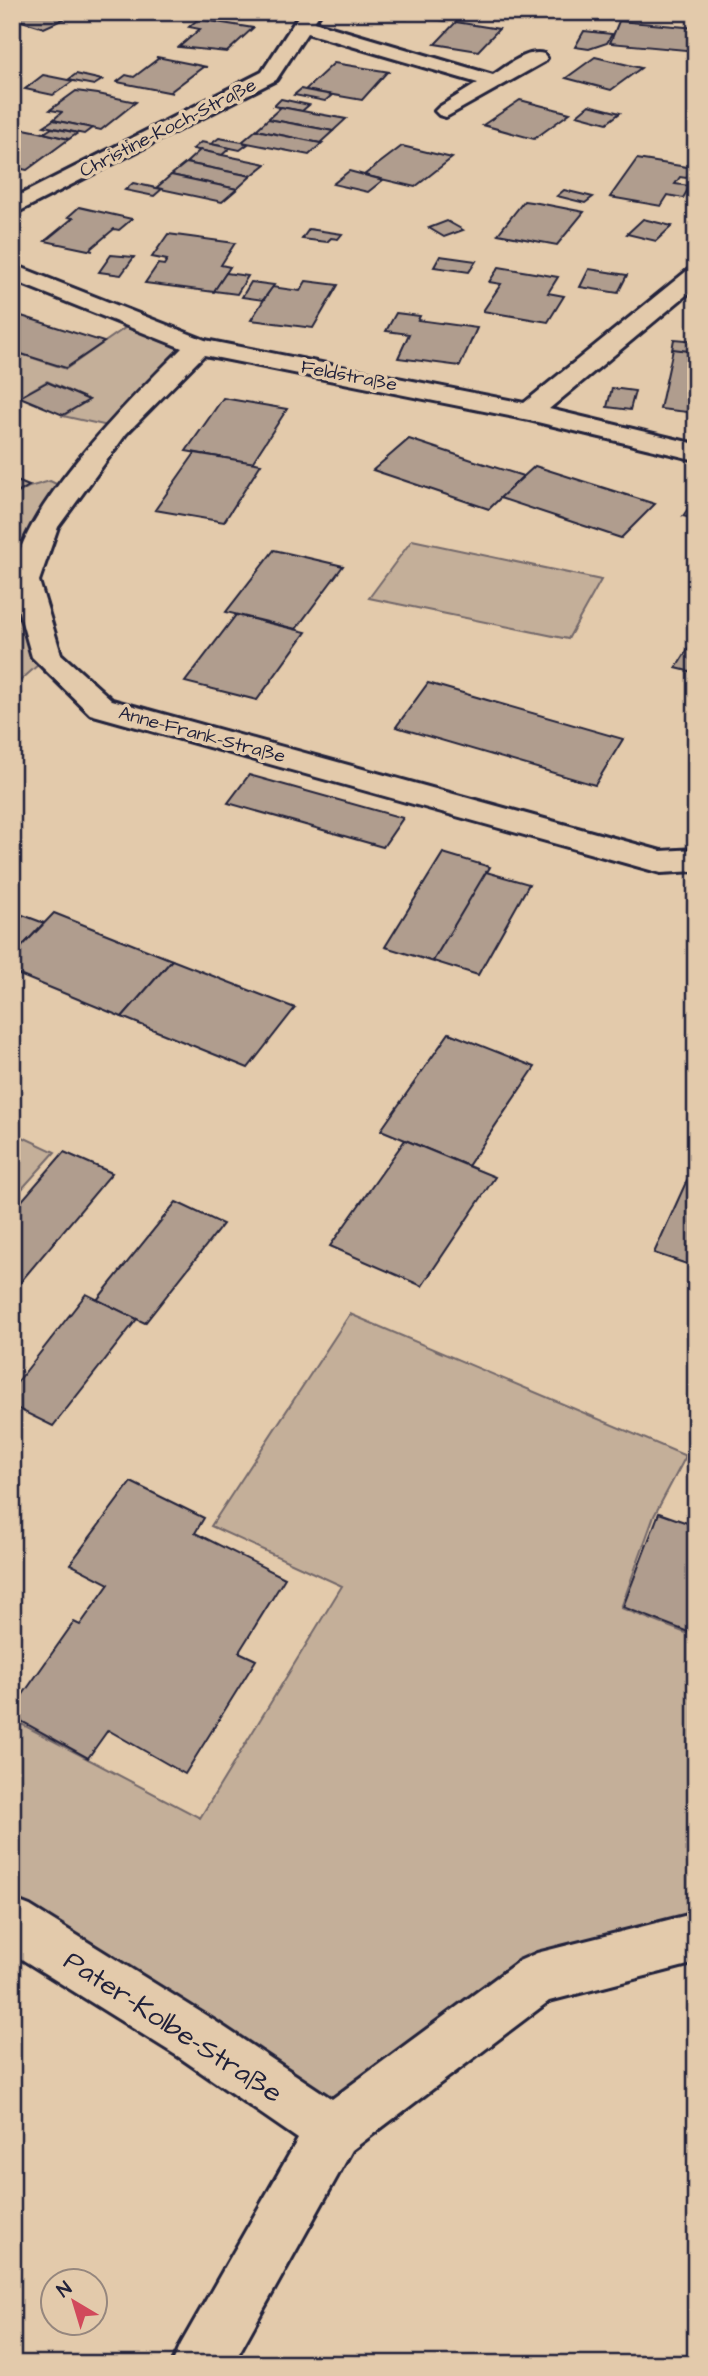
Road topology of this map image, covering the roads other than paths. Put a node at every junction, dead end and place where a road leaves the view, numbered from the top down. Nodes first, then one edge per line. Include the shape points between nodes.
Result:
1 (307, 19) edge
2 (537, 58) dead end
3 (495, 82) junction
4 (446, 111) dead end
5 (12, 208) edge
6 (12, 271) edge
7 (696, 275) edge
8 (198, 346) junction
9 (529, 412) junction
10 (696, 452) edge
11 (696, 860) edge
12 (12, 1924) edge
13 (696, 1938) edge
14 (333, 2131) junction
15 (201, 2364) edge

1 - 3 street, Christine-Koch-Straße
1 - 5 street, Christine-Koch-Straße via 270,76
2 - 3 street
3 - 4 street
6 - 8 street, Feldstraße
7 - 9 street
8 - 9 street, Feldstraße
8 - 11 street, Anne-Frank-Straße via 117,428 44,526 24,581 47,657 101,706 661,862
9 - 10 street, Feldstraße
12 - 14 street, Pater-Kolbe-Straße via 197,2039
13 - 14 street via 537,1979
14 - 15 street

